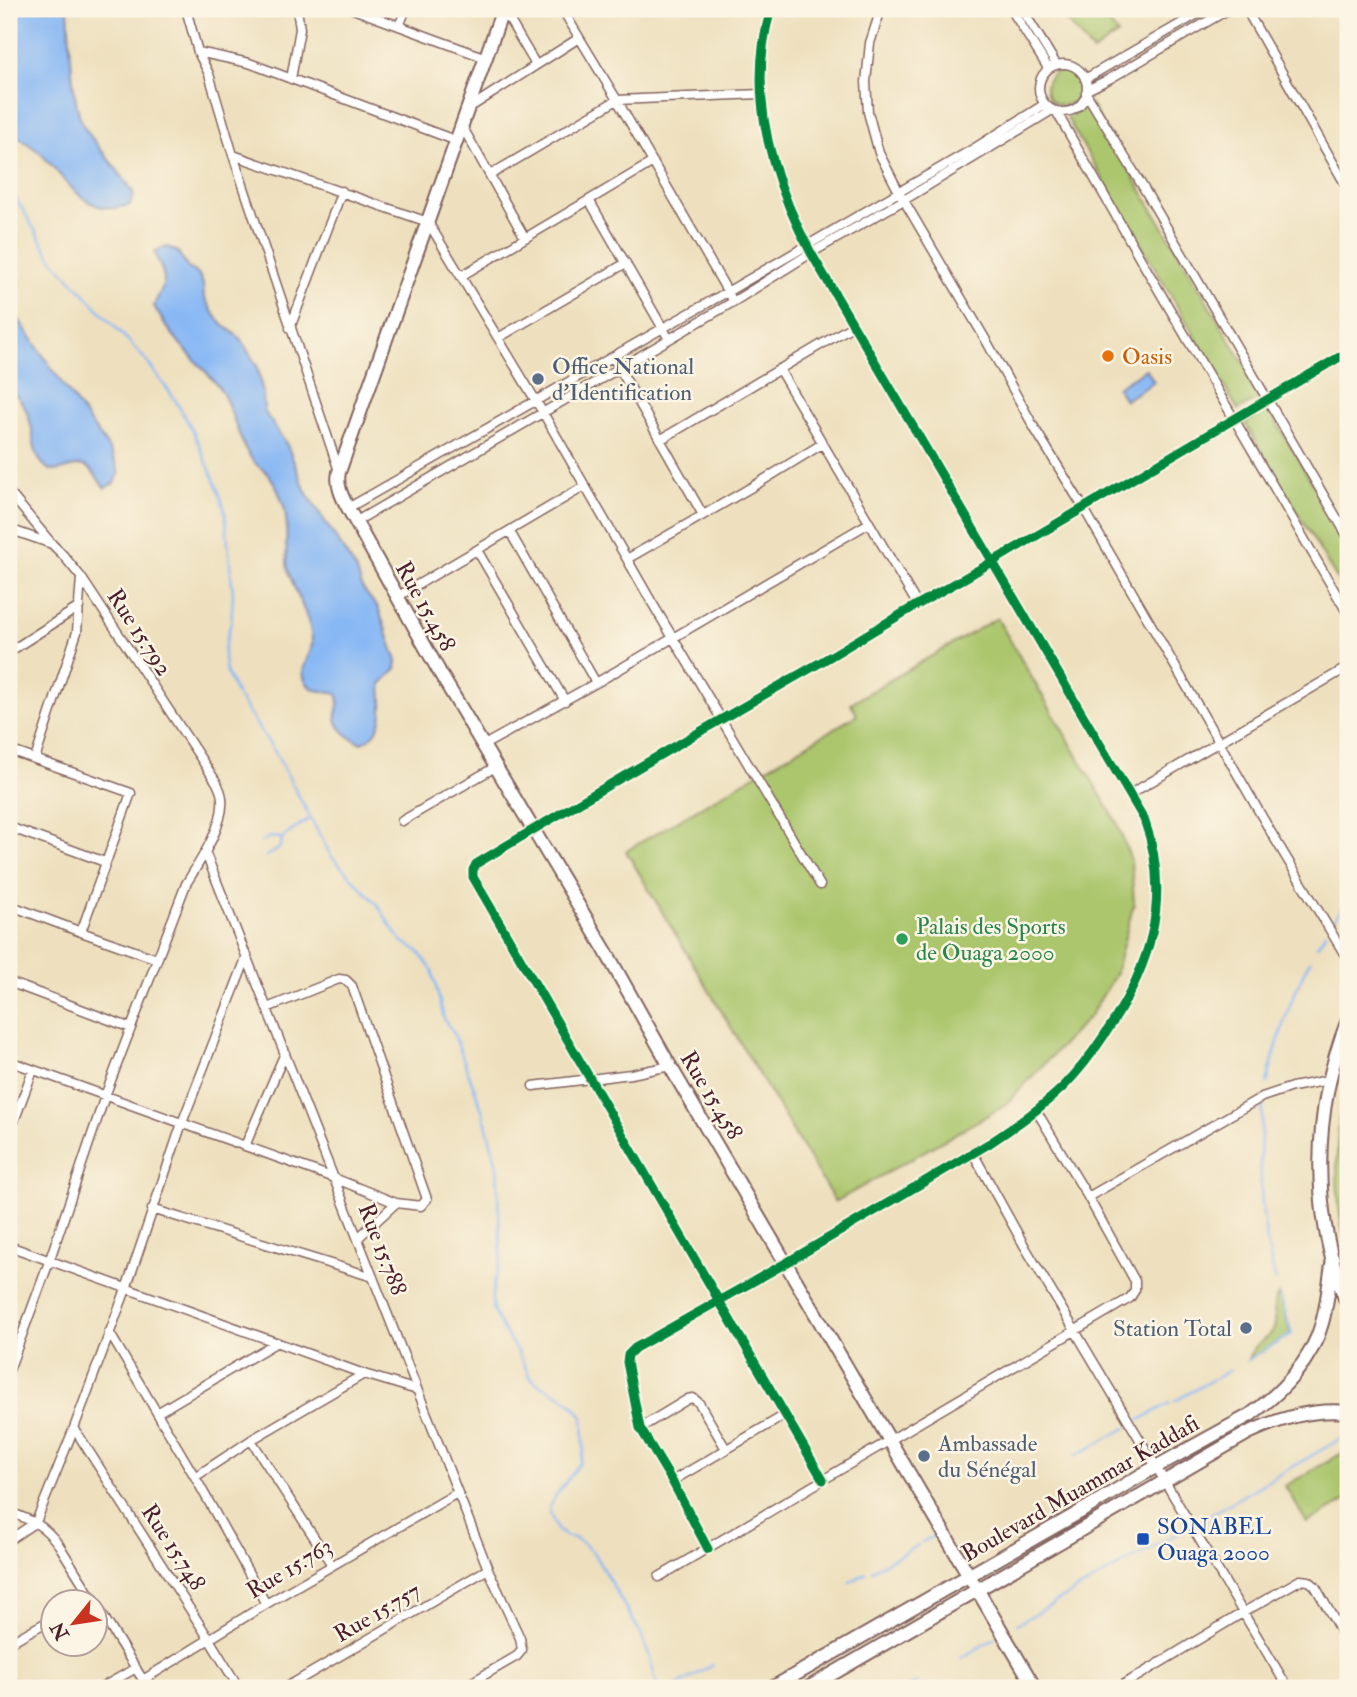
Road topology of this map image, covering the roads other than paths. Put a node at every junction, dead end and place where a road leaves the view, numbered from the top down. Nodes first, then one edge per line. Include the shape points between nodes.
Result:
1 (186, 9) edge
2 (297, 9) edge
3 (352, 9) edge
4 (406, 9) edge
5 (503, 9) edge
6 (562, 9) edge
7 (771, 9) edge
8 (881, 9) edge
9 (1011, 9) edge
10 (1022, 9) edge
11 (1206, 9) edge
12 (1229, 9) edge
13 (1246, 9) edge
14 (400, 26) junction
15 (579, 38) junction
16 (198, 51) junction
17 (486, 58) junction
18 (537, 65) junction
19 (1052, 66) junction
20 (291, 79) junction
21 (1085, 79) junction
22 (1086, 92) junction
23 (761, 94) junction
24 (617, 100) junction
25 (468, 108) junction
26 (1051, 108) junction
27 (462, 126) junction
28 (457, 141) junction
29 (233, 155) junction
30 (653, 162) junction
31 (490, 175) junction
32 (1348, 189) edge
33 (342, 191) junction
34 (902, 196) junction
35 (589, 200) junction
36 (428, 222) junction
37 (525, 238) junction
38 (809, 249) junction
39 (626, 263) junction
40 (461, 276) junction
41 (727, 292) junction
42 (733, 302) junction
43 (854, 325) junction
44 (290, 328) junction
45 (663, 328) junction
46 (498, 338) junction
47 (669, 339) junction
48 (1348, 352) edge
49 (613, 357) junction
50 (620, 368) junction
51 (779, 369) junction
52 (1267, 399) junction
53 (536, 401) junction
54 (542, 411) junction
55 (1234, 419) junction
56 (660, 440) junction
57 (822, 444) junction
58 (340, 472) junction
59 (585, 486) junction
60 (9, 492) edge
61 (1083, 507) junction
62 (348, 508) junction
63 (703, 515) junction
64 (355, 522) junction
65 (869, 523) junction
66 (9, 529) edge
67 (510, 531) junction
68 (1348, 537) edge
69 (52, 544) junction
70 (477, 551) junction
71 (627, 559) junction
72 (992, 561) junction
73 (81, 577) junction
74 (397, 597) junction
75 (917, 604) junction
76 (79, 607) junction
77 (1348, 614) edge
78 (674, 638) junction
79 (9, 652) edge
80 (1348, 667) edge
81 (596, 683) junction
82 (565, 701) junction
83 (721, 718) junction
84 (1220, 742) junction
85 (484, 745) junction
86 (9, 750) edge
87 (35, 759) junction
88 (496, 766) junction
89 (1130, 794) junction
90 (402, 821) dead end
91 (534, 829) junction
92 (9, 830) edge
93 (206, 854) junction
94 (105, 862) junction
95 (820, 885) dead end
96 (9, 905) edge
97 (81, 932) junction
98 (247, 956) junction
99 (156, 959) junction
100 (1348, 960) edge
101 (9, 982) edge
102 (267, 1009) junction
103 (1348, 1020) edge
104 (131, 1028) junction
105 (285, 1054) junction
106 (9, 1061) edge
107 (670, 1066) junction
108 (33, 1070) junction
109 (590, 1080) junction
110 (1329, 1080) junction
111 (533, 1086) dead end
112 (105, 1096) junction
113 (1036, 1110) junction
114 (182, 1123) junction
115 (9, 1135) edge
116 (245, 1146) junction
117 (973, 1153) junction
118 (334, 1178) junction
119 (1088, 1197) junction
120 (396, 1203) junction
121 (152, 1209) junction
122 (358, 1238) junction
123 (9, 1246) edge
124 (1333, 1259) junction
125 (49, 1262) junction
126 (786, 1263) junction
127 (373, 1277) junction
128 (126, 1289) junction
129 (719, 1301) junction
130 (1348, 1306) edge
131 (1075, 1331) junction
132 (109, 1332) junction
133 (277, 1342) junction
134 (9, 1370) edge
135 (364, 1374) junction
136 (417, 1390) junction
137 (1348, 1412) edge
138 (157, 1413) junction
139 (785, 1415) junction
140 (74, 1428) junction
141 (640, 1428) junction
142 (251, 1440) junction
143 (891, 1440) junction
144 (726, 1449) junction
145 (1156, 1466) junction
146 (195, 1477) junction
147 (672, 1480) junction
148 (823, 1480) junction
149 (1166, 1482) junction
150 (457, 1493) junction
151 (9, 1512) edge
152 (36, 1522) junction
153 (9, 1540) edge
154 (708, 1549) junction
155 (332, 1565) junction
156 (488, 1569) junction
157 (969, 1576) junction
158 (659, 1577) dead end
159 (87, 1588) edge
160 (978, 1591) junction
161 (266, 1604) junction
162 (1244, 1612) junction
163 (108, 1622) edge
164 (38, 1627) edge
165 (209, 1639) junction
166 (9, 1643) edge
167 (1348, 1644) edge
168 (136, 1668) junction
169 (145, 1684) edge
170 (101, 1688) edge
171 (239, 1688) edge
172 (285, 1688) edge
173 (461, 1688) edge
174 (772, 1688) edge
175 (808, 1688) edge
176 (1035, 1688) edge
177 (1118, 1688) edge
178 (1288, 1688) edge

1 - 16 street
2 - 20 street via 300,29
3 - 14 street
4 - 14 street
5 - 17 main road
5 - 18 street
6 - 15 street
7 - 23 street
8 - 34 street via 870,43 866,92 874,140
9 - 19 street
10 - 19 street
11 - 21 street
12 - 22 street
13 - 32 street
14 - 17 street
15 - 18 street
15 - 24 street
16 - 20 street
16 - 29 street
17 - 25 main road
18 - 25 street
19 - 21 street via 1074,66
19 - 26 street via 1038,85
20 - 28 street
21 - 22 street
22 - 26 street via 1073,110
22 - 52 street
23 - 24 street
23 - 38 street via 780,186
24 - 30 street
24 - 31 street
25 - 27 main road
26 - 34 street
26 - 55 street
27 - 28 main road
27 - 31 street
28 - 36 main road
29 - 33 street
29 - 44 street
30 - 35 street
30 - 41 street
31 - 37 street
33 - 36 street
33 - 44 street
34 - 38 street
34 - 61 street
35 - 37 street
35 - 39 street
36 - 40 street
36 - 58 main road
37 - 40 street
38 - 41 street
38 - 42 street
38 - 43 street
39 - 45 street
39 - 46 street
40 - 46 street
41 - 42 street
41 - 45 street
42 - 47 street
43 - 51 street
43 - 72 street
44 - 58 street
45 - 47 street
45 - 49 street
46 - 53 street
47 - 50 street
48 - 52 street
49 - 50 street
49 - 53 street
50 - 54 street
50 - 56 street
51 - 56 street
51 - 57 street
52 - 55 street
52 - 68 street
53 - 54 street
53 - 62 street
54 - 59 street
54 - 64 street
55 - 61 street
55 - 77 street
56 - 63 street
57 - 63 street
57 - 65 street
58 - 62 main road, Rue 15.458 via 340,490
59 - 67 street
59 - 71 street
60 - 69 street
61 - 72 street
61 - 84 street
62 - 64 main road, Rue 15.458
63 - 71 street
64 - 74 main road, Rue 15.458
65 - 75 street
65 - 78 street
66 - 69 street, Rue 15.792
67 - 70 street
67 - 81 street
69 - 73 street, Rue 15.792
70 - 74 street
70 - 82 street
71 - 78 street
72 - 75 street
72 - 89 street
73 - 76 street
73 - 93 street, Rue 15.792 via 217,783 222,812
74 - 85 main road, Rue 15.458
75 - 83 street
76 - 79 street
76 - 87 street via 74,643
78 - 81 street
78 - 83 street
80 - 84 street
81 - 82 street
82 - 85 street
83 - 91 street
83 - 95 street
84 - 89 street
84 - 100 street
85 - 88 main road, Rue 15.458
86 - 87 street
87 - 94 street via 131,793
88 - 90 street
88 - 91 main road, Rue 15.458
89 - 113 street via 1154,850 1156,906 1147,956 1127,1000 1090,1055
91 - 107 main road, Rue 15.458
91 - 109 street via 476,864 473,877
92 - 94 street
93 - 98 street, Rue 15.788
93 - 99 street via 186,884
94 - 97 street
96 - 97 street
97 - 99 street
98 - 102 street, Rue 15.788
98 - 114 street
99 - 104 street
101 - 104 street
102 - 105 street, Rue 15.788
102 - 120 street via 339,979 352,986 427,1199 421,1206
103 - 110 main road
104 - 112 street
105 - 116 street
105 - 118 street, Rue 15.788
106 - 108 street
107 - 109 street
107 - 126 main road, Rue 15.458
108 - 112 street
108 - 115 street
109 - 111 street
109 - 129 street
110 - 119 street via 1262,1097
110 - 124 main road via 1320,1170
112 - 114 street
112 - 125 street
113 - 117 street
113 - 119 street
114 - 116 street
114 - 121 street
116 - 118 street
117 - 126 street
117 - 131 street
118 - 120 street
118 - 122 street, Rue 15.788
119 - 131 street via 1135,1281 1135,1290 1130,1298
120 - 122 street
121 - 127 street
121 - 128 street
122 - 127 street, Rue 15.788
123 - 125 street
124 - 130 main road
124 - 145 main road, Boulevard Muammar Kaddafi via 1316,1341 1292,1376 1250,1415
125 - 128 street
125 - 134 street
126 - 129 street
126 - 143 main road, Rue 15.458
127 - 136 street, Rue 15.788
128 - 132 street
128 - 133 street
129 - 139 street
129 - 141 street via 628,1355
131 - 143 street
131 - 145 street
132 - 138 street
132 - 140 street
133 - 135 street
133 - 138 street
135 - 136 street
135 - 142 street
136 - 150 street, Rue 15.788
137 - 149 main road, Boulevard Muammar Kaddafi via 1326,1410 1270,1423
138 - 146 street
139 - 144 street
139 - 148 street
140 - 152 street
140 - 165 street, Rue 15.748
141 - 144 street via 693,1398
141 - 147 street
142 - 146 street
142 - 155 street
143 - 148 street
143 - 157 main road, Rue 15.458
144 - 147 street
145 - 149 street
145 - 157 main road, Boulevard Muammar Kaddafi
146 - 161 street
147 - 154 street
148 - 154 street
149 - 160 main road, Boulevard Muammar Kaddafi
149 - 162 street
150 - 155 street, Rue 15.763
150 - 156 street, Rue 15.788
151 - 152 street
152 - 153 street
152 - 159 street via 60,1545
154 - 158 street
155 - 161 street, Rue 15.763
156 - 172 street, Rue 15.757
156 - 173 street, Rue 15.788 via 522,1650
157 - 160 main road, Rue 15.458
157 - 174 main road, Boulevard Muammar Kaddafi
160 - 175 main road, Boulevard Muammar Kaddafi
160 - 176 main road, Rue 15.458
161 - 165 street, Rue 15.763
162 - 167 street via 1300,1580 1309,1581
162 - 177 street
162 - 178 street
163 - 168 street
164 - 166 street
165 - 169 street, Rue 15.763
165 - 171 street, Rue 15.748
168 - 169 street
168 - 170 street

